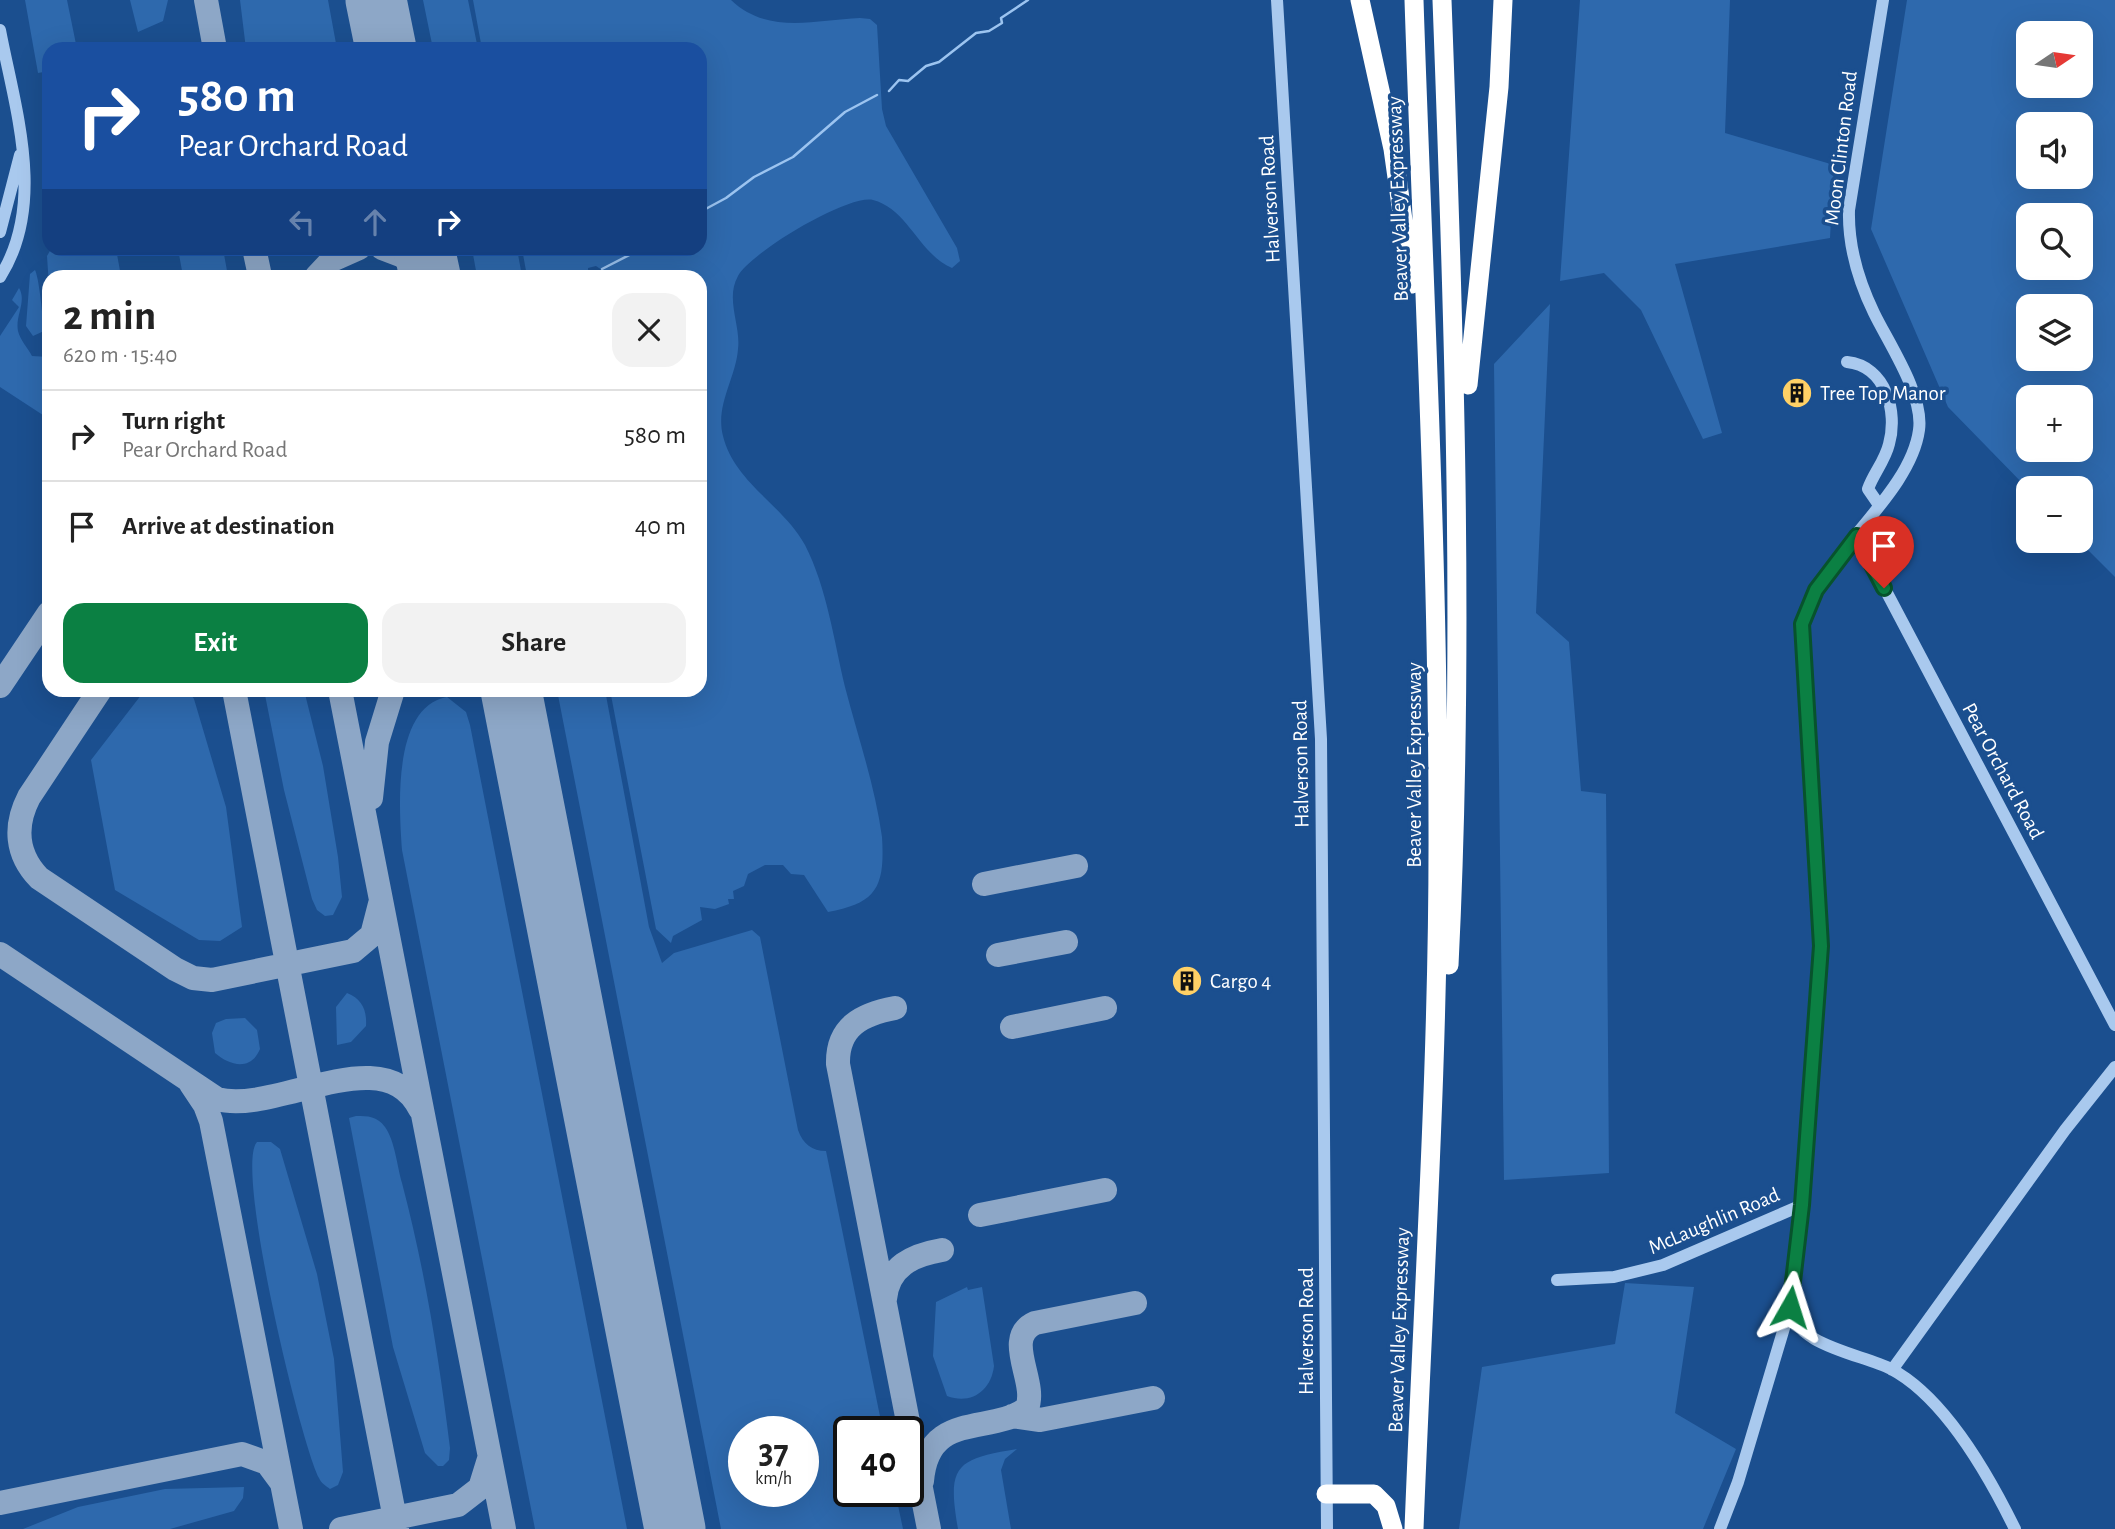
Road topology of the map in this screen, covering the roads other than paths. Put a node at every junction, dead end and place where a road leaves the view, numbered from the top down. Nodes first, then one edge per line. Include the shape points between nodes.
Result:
1 (1278, 0) edge
2 (1360, 0) edge
3 (1413, 0) edge
4 (1442, 0) edge
5 (1503, 0) edge
6 (1883, 0) edge
7 (0, 30) edge
8 (23, 148) junction
9 (20, 220) junction
10 (0, 232) edge
11 (0, 262) edge
12 (0, 277) edge
13 (1847, 362) dead end
14 (1879, 505) junction
15 (1857, 536) junction
16 (1459, 550) junction
17 (1435, 583) junction
18 (2115, 1025) edge
19 (2115, 1067) edge
20 (1802, 1205) junction
21 (1557, 1280) dead end
22 (1790, 1307) junction
23 (1892, 1370) junction
24 (1326, 1494) junction
25 (1327, 1529) edge
26 (1393, 1529) edge
27 (1414, 1529) edge
28 (1427, 1529) edge
29 (1720, 1529) edge
30 (2015, 1529) edge

1 - 24 street, Halverson Road via 1320,729
2 - 17 highway via 1406,228
3 - 17 highway, Beaver Valley Expressway
4 - 16 highway, Beaver Valley Expressway
5 - 16 highway via 1499,87 1469,355
6 - 14 street, Moon Clinton Road via 1853,185 1849,238 1858,272 1910,386 1920,424 1914,451
7 - 8 street
8 - 9 street via 25,193
8 - 10 street
9 - 11 street
9 - 12 street via 17,242
13 - 14 street via 1863,365 1876,376 1890,406 1889,446 1868,489
14 - 15 street, Moon Clinton Road
15 - 18 street, Pear Orchard Road
15 - 20 street, Moon Clinton Road via 1811,598 1802,632 1821,946
16 - 28 highway, Beaver Valley Expressway via 1453,888
17 - 27 highway, Beaver Valley Expressway via 1437,943
19 - 23 street
20 - 21 street, McLaughlin Road via 1663,1265 1615,1277
20 - 22 street, Moon Clinton Road
22 - 23 street via 1804,1334
22 - 29 street, Moon Clinton Road
23 - 30 street via 1911,1382 1946,1419
24 - 25 street, Halverson Road
24 - 26 highway via 1374,1494 1386,1506

